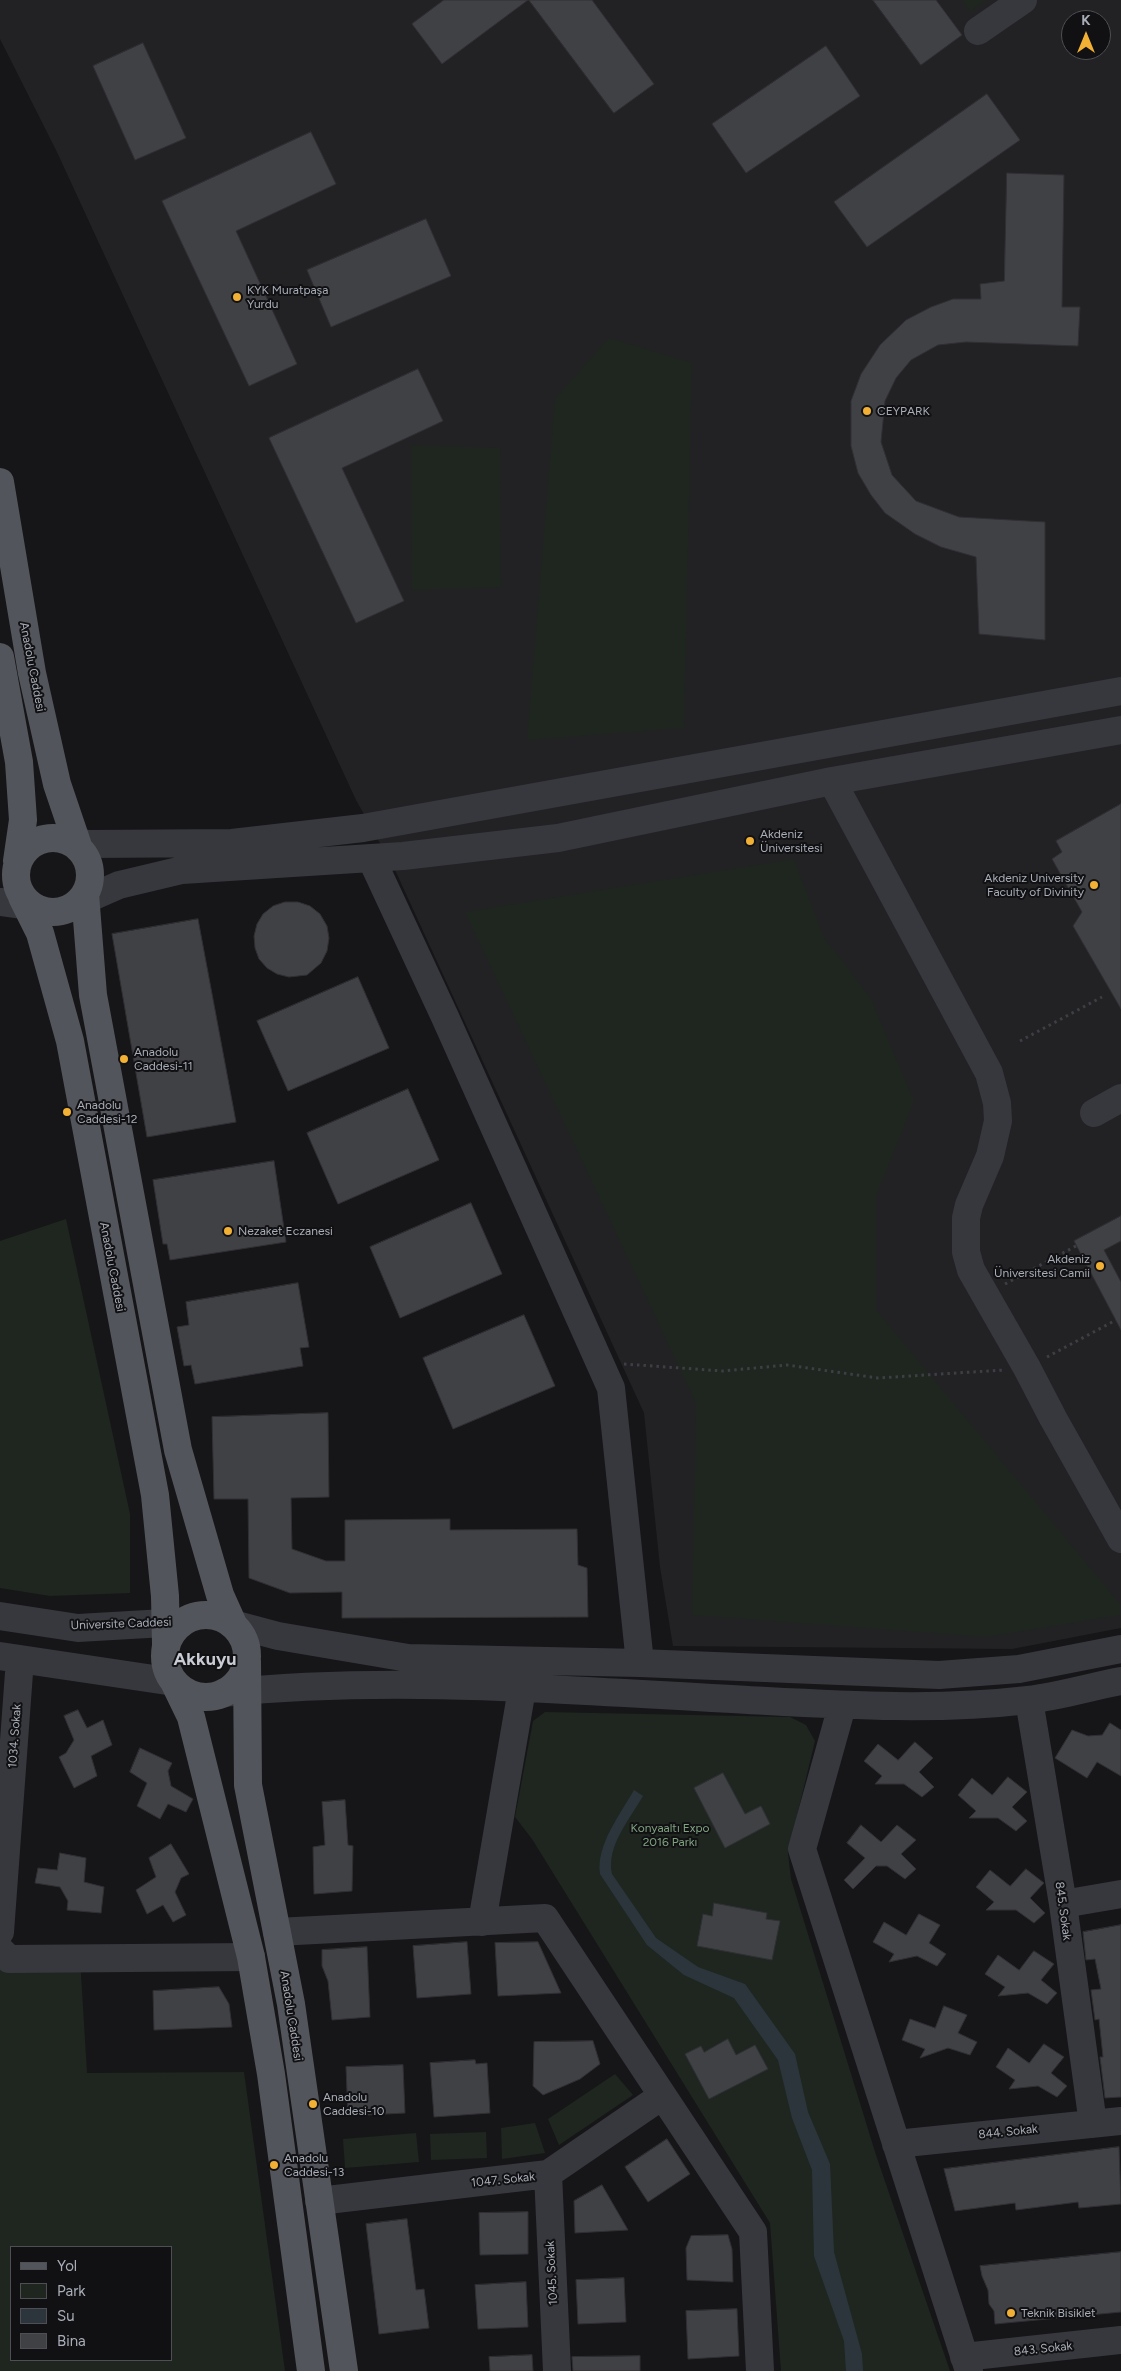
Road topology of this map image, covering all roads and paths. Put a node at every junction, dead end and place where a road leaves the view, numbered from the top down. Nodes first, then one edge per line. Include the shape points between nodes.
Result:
1 (1023, 0) edge
2 (978, 31) dead end
3 (0, 482) edge
4 (0, 657) edge
5 (1121, 691) edge
6 (1121, 730) edge
7 (832, 781) junction
8 (75, 844) junction
9 (15, 857) edge
10 (371, 858) junction
11 (83, 899) junction
12 (20, 903) edge
13 (1102, 997) dead end
14 (1020, 1042) dead end
15 (1121, 1098) edge
16 (1094, 1113) dead end
17 (1076, 1246) dead end
18 (984, 1295) junction
19 (1116, 1320) dead end
20 (621, 1364) dead end
21 (1027, 1368) junction
22 (1121, 1539) edge
23 (0, 1616) edge
24 (233, 1624) junction
25 (171, 1630) junction
26 (1121, 1649) edge
27 (10, 1658) edge
28 (640, 1663) junction
29 (1121, 1681) edge
30 (174, 1682) junction
31 (522, 1689) junction
32 (235, 1692) junction
33 (1029, 1700) junction
34 (842, 1706) junction
35 (1121, 1894) edge
36 (1063, 1904) junction
37 (482, 1922) junction
38 (0, 1932) edge
39 (277, 1932) junction
40 (0, 1950) edge
41 (251, 1957) junction
42 (662, 2096) junction
43 (1121, 2121) edge
44 (1093, 2124) junction
45 (896, 2144) junction
46 (548, 2174) junction
47 (319, 2202) junction
48 (1121, 2340) edge
49 (966, 2364) edge
50 (311, 2371) edge
51 (344, 2371) edge
52 (556, 2371) edge
53 (760, 2371) edge

1 - 2 street
3 - 8 main road, Anadolu Caddesi via 32,673 57,784
4 - 9 main road via 19,762 23,820
5 - 8 street via 363,828 232,843
6 - 7 street
7 - 10 street via 558,838
7 - 18 street via 989,1073 994,1088 998,1122 996,1139 969,1205 965,1234 971,1270
8 - 9 main road via 45,838
8 - 11 main road via 86,858 90,870 90,882
9 - 12 main road
10 - 11 street via 182,870 118,885
10 - 28 street via 446,1017 611,1388
11 - 12 main road via 67,910 55,913
11 - 24 main road via 93,995 178,1450 220,1595
12 - 25 main road, Anadolu Caddesi via 40,933 70,1041 155,1495
13 - 14 path
15 - 16 street
17 - 18 path
18 - 21 street
19 - 21 path
20 - 21 path via 723,1371 787,1365 878,1378
21 - 22 street
23 - 25 street, Universite Caddesi via 78,1628
24 - 25 main road via 208,1614 194,1616
24 - 28 street via 278,1636 408,1658
24 - 32 main road, Anadolu Caddesi via 247,1648 247,1661
25 - 30 main road via 165,1657 167,1670
26 - 28 street via 1019,1669 940,1675
27 - 30 street
27 - 38 street, 1034. Sokak
29 - 33 street
30 - 32 main road via 197,1696
30 - 41 main road via 192,1717
31 - 32 street via 354,1685
31 - 34 street
31 - 37 street
32 - 39 main road, Anadolu Caddesi via 248,1785
33 - 34 street via 956,1705
33 - 36 street, 845. Sokak
34 - 45 street via 802,1849
35 - 36 street
36 - 44 street, 845. Sokak
37 - 39 street
37 - 42 street via 545,1918
39 - 47 main road, Anadolu Caddesi
40 - 41 street via 9,1960
41 - 50 main road via 271,2074
42 - 46 street, 1047. Sokak
42 - 53 street via 753,2232
43 - 44 street, 844. Sokak
44 - 45 street, 844. Sokak
45 - 49 street
46 - 47 street, 1047. Sokak
46 - 52 street, 1045. Sokak
47 - 51 main road, Anadolu Caddesi
48 - 49 street, 843. Sokak

